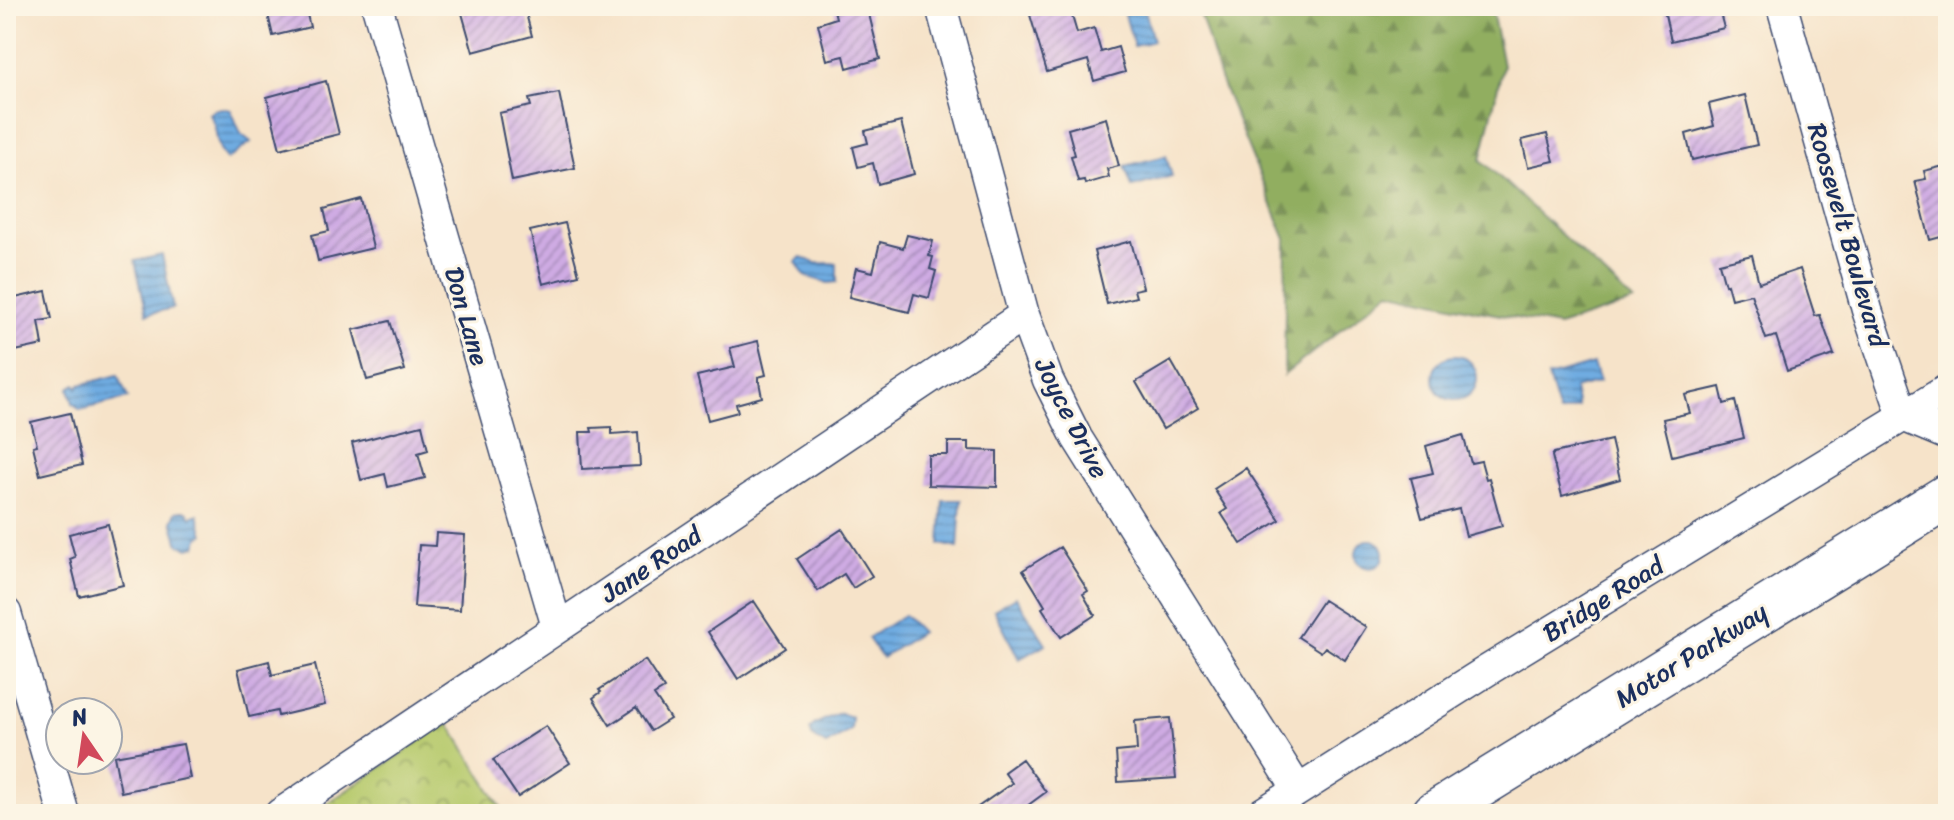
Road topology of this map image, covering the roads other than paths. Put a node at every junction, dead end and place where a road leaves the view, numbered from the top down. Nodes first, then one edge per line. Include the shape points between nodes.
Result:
1 (377, 6) edge
2 (941, 6) edge
3 (1782, 6) edge
4 (1024, 315) junction
5 (1948, 389) edge
6 (1903, 416) junction
7 (1948, 435) edge
8 (1948, 496) edge
9 (6, 613) edge
10 (557, 627) junction
11 (1298, 790) junction
12 (64, 814) edge
13 (280, 814) edge
14 (1261, 814) edge
15 (1434, 814) edge

1 - 10 street, Don Lane
2 - 4 street, Joyce Drive
3 - 6 street, Roosevelt Boulevard via 1867,310
4 - 10 street, Jane Road
4 - 11 street, Joyce Drive via 1077,438
5 - 6 street, Bridge Road
6 - 7 street
6 - 11 street, Bridge Road
8 - 15 main road, Motor Parkway
9 - 12 street
10 - 13 street, Jane Road
11 - 14 street, Bridge Road

